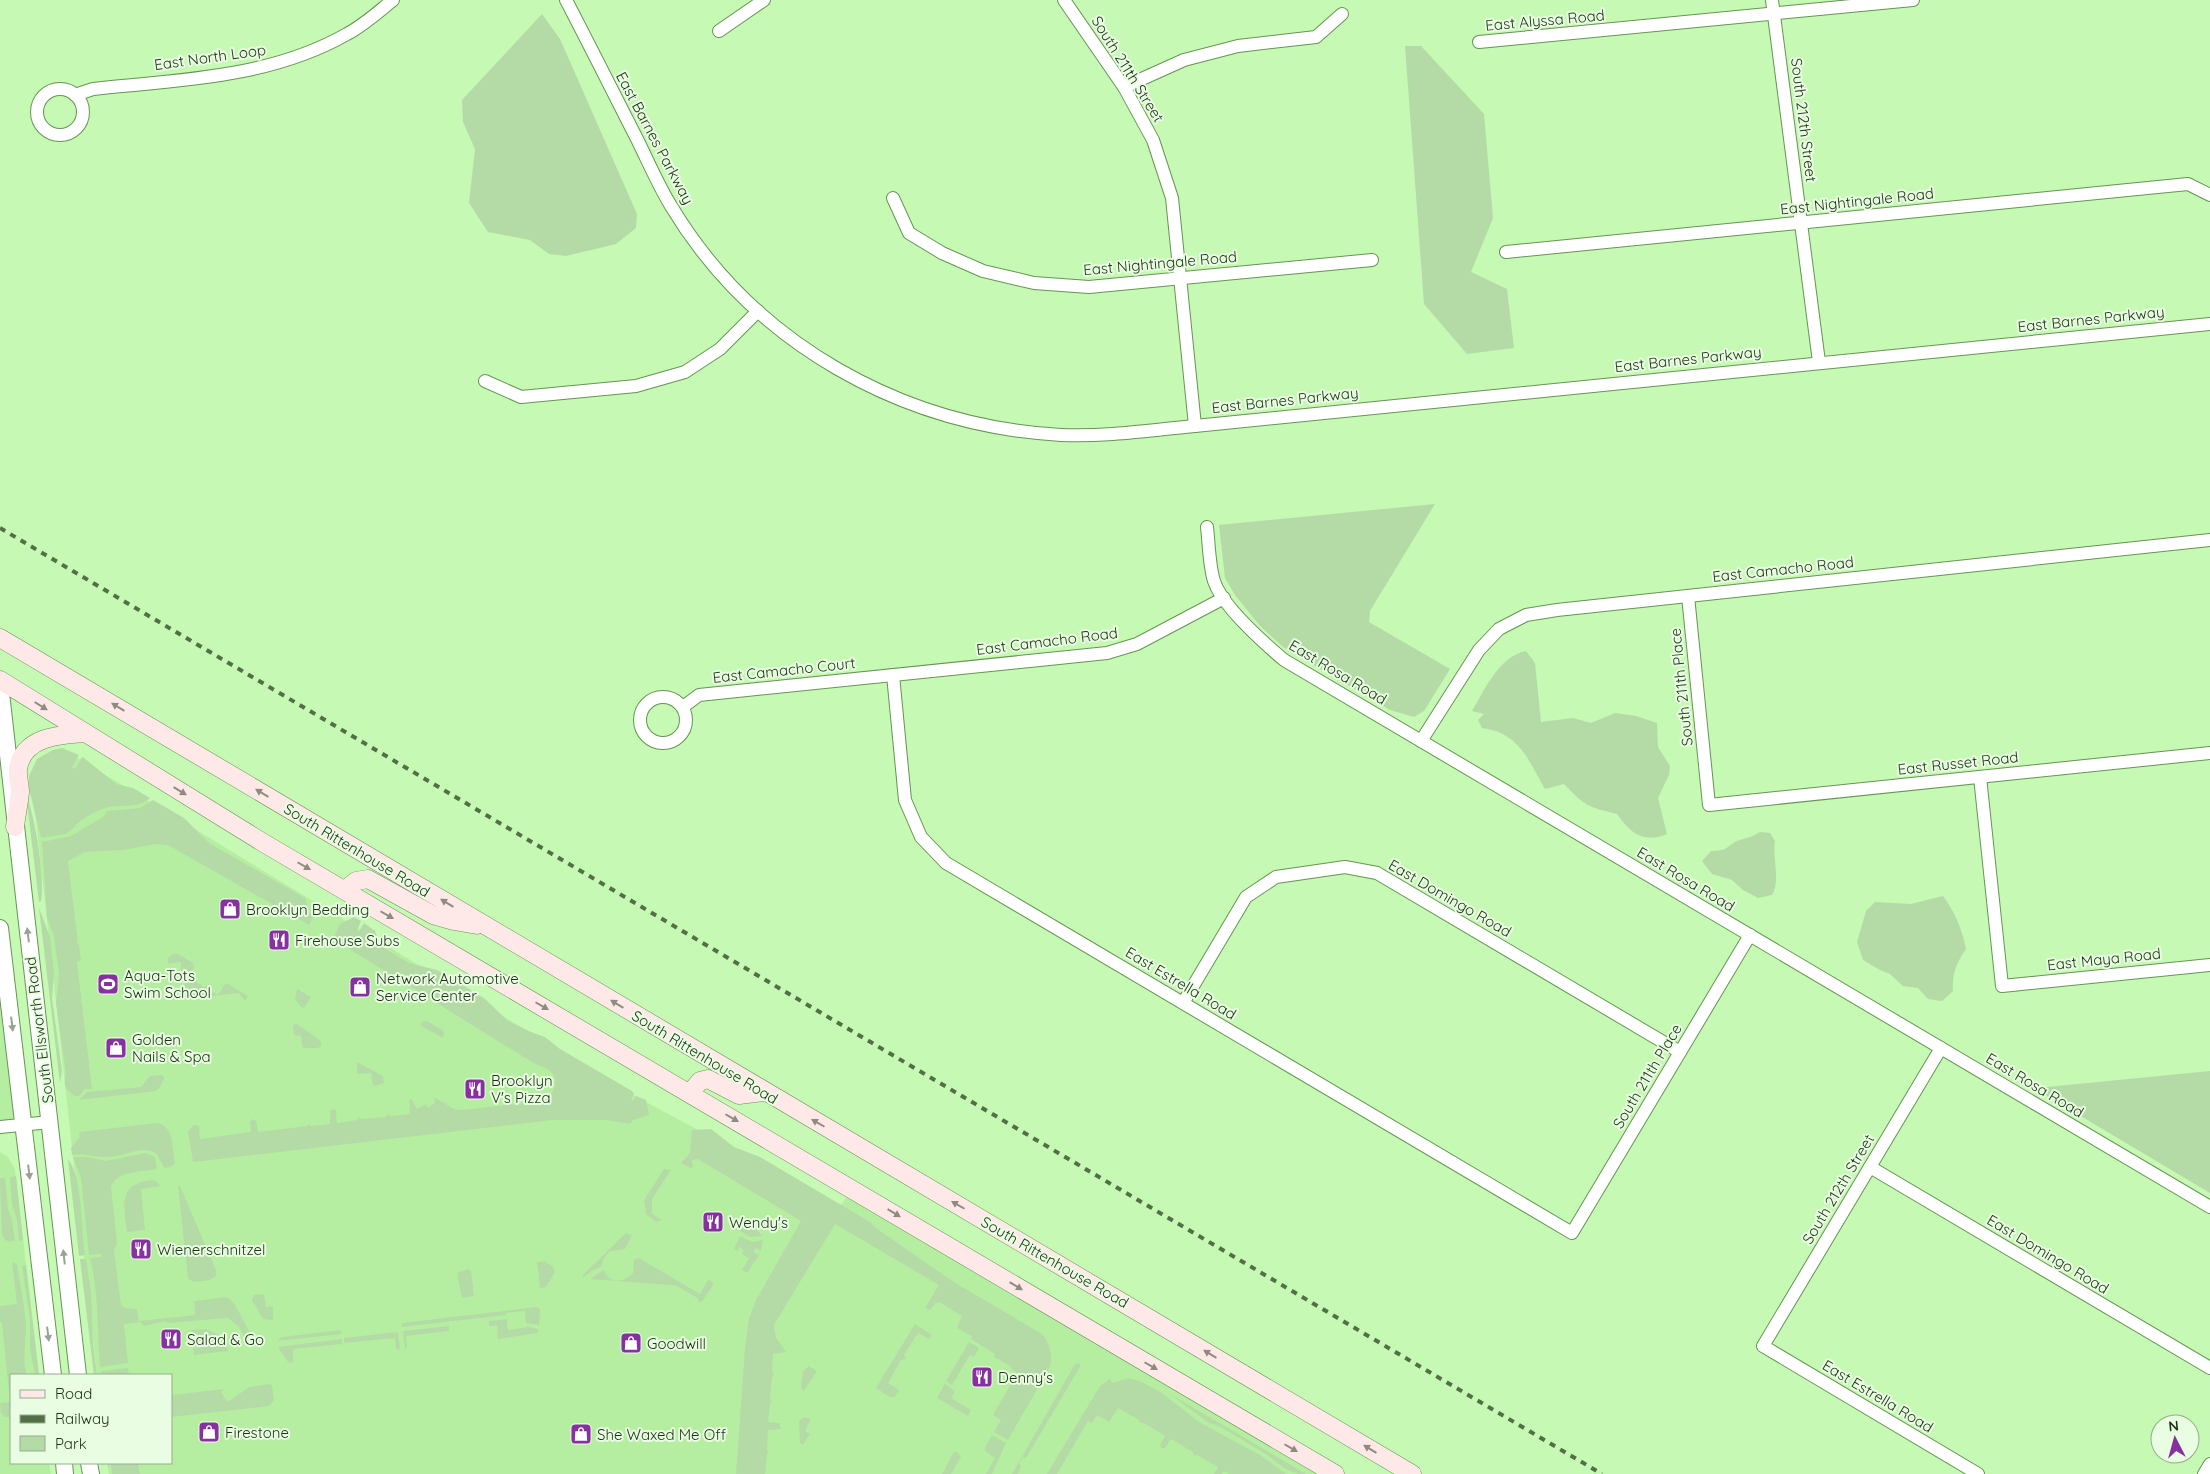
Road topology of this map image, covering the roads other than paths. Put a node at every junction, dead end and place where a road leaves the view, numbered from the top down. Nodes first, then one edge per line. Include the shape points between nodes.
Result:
1 (393, 0) edge
2 (566, 0) edge
3 (764, 0) edge
4 (1064, 0) edge
5 (1772, 0) edge
6 (1913, 0) edge
7 (1342, 14) dead end
8 (1774, 14) junction
9 (719, 31) dead end
10 (1479, 42) dead end
11 (1124, 87) junction
12 (75, 94) dead end
13 (2210, 195) edge
14 (893, 198) dead end
15 (1800, 223) junction
16 (1506, 252) dead end
17 (1372, 260) dead end
18 (1181, 279) junction
19 (758, 311) junction
20 (2210, 324) edge
21 (1819, 362) junction
22 (485, 381) dead end
23 (1195, 426) junction
24 (1206, 527) dead end
25 (2210, 540) edge
26 (1688, 596) junction
27 (1224, 598) junction
28 (0, 638) edge
29 (893, 675) junction
30 (0, 682) edge
31 (683, 707) dead end
32 (85, 733) junction
33 (1421, 741) junction
34 (2210, 753) edge
35 (1980, 777) junction
36 (1709, 805) joint
37 (15, 827) junction
38 (345, 890) junction
39 (488, 927) junction
40 (0, 928) edge
41 (1750, 936) junction
42 (2210, 965) edge
43 (1183, 1003) junction
44 (1941, 1048) junction
45 (1680, 1052) junction
46 (764, 1092) junction
47 (690, 1093) junction
48 (50, 1122) junction
49 (24, 1124) junction
50 (0, 1127) edge
51 (1870, 1167) junction
52 (2210, 1207) edge
53 (1572, 1233) joint
54 (1763, 1346) joint
55 (2210, 1368) edge
56 (53, 1374) edge
57 (78, 1374) edge
58 (2210, 1464) edge
59 (1335, 1474) edge
60 (1412, 1474) edge
61 (1978, 1474) edge
62 (2204, 1474) edge

1 - 12 street, East North Loop via 347,34 284,62 220,75 93,89
2 - 19 street, East Barnes Parkway via 671,206 717,271
3 - 9 street
4 - 11 street, South 211th Street
5 - 8 street, South 212th Street
6 - 8 street, East Alyssa Road
7 - 11 street via 1316,37 1238,46 1184,60
8 - 10 street, East Alyssa Road
8 - 15 street, South 212th Street
11 - 18 street, South 211th Street via 1153,140 1172,198
13 - 15 street, East Nightingale Road via 2188,184
14 - 18 street, East Nightingale Road via 910,233 942,253 983,271 1034,283 1089,287
15 - 16 street, East Nightingale Road
15 - 21 street, South 212th Street
17 - 18 street, East Nightingale Road
18 - 23 street, South 211th Street
19 - 22 street via 720,349 685,372 636,386 521,397
19 - 23 street, East Barnes Parkway via 810,353 851,377 880,392 943,414 1014,431 1063,435
20 - 21 street, East Barnes Parkway
21 - 23 street, East Barnes Parkway
24 - 27 street, East Rosa Road via 1214,582
25 - 26 street, East Camacho Road
26 - 33 street, East Camacho Road via 1526,615 1499,629 1479,650
26 - 36 street, South 211th Place
27 - 29 street, East Camacho Road via 1137,644 1107,653
27 - 33 street, East Rosa Road via 1259,639 1284,660
39 -> 28 main road, South Rittenhouse Road
29 - 31 street, East Camacho Court via 699,695
29 - 43 street, East Estrella Road via 905,800 921,838 946,863
30 -> 32 main road
30 - 37 street, South Ellsworth Road
32 - 37 main road via 54,736 35,742 29,748 18,770 20,791
32 -> 38 main road
33 - 41 street, East Rosa Road
34 - 35 street, East Russet Road
35 - 36 street, East Russet Road
35 - 42 street, East Maya Road via 2002,986
48 -> 37 street, South Ellsworth Road
38 - 39 main road via 356,881 368,879 433,915
38 -> 47 main road
46 -> 39 main road, South Rittenhouse Road
40 -> 49 street, South Ellsworth Road
41 - 44 street, East Rosa Road
41 - 45 street, South 211th Place
43 - 45 street, East Domingo Road via 1246,897 1276,877 1345,867 1377,873
43 - 53 street, East Estrella Road
44 - 51 street, South 212th Street
44 - 52 street, East Rosa Road
45 - 53 street, South 211th Place
46 - 47 main road via 738,1095 708,1079 700,1081
60 -> 46 main road, South Rittenhouse Road
47 -> 59 main road
48 - 49 street
57 -> 48 street, South Ellsworth Road
49 - 50 street
49 -> 56 street, South Ellsworth Road
51 - 54 street, South 212th Street
51 - 55 street, East Domingo Road
54 - 61 street, East Estrella Road
58 - 62 street

